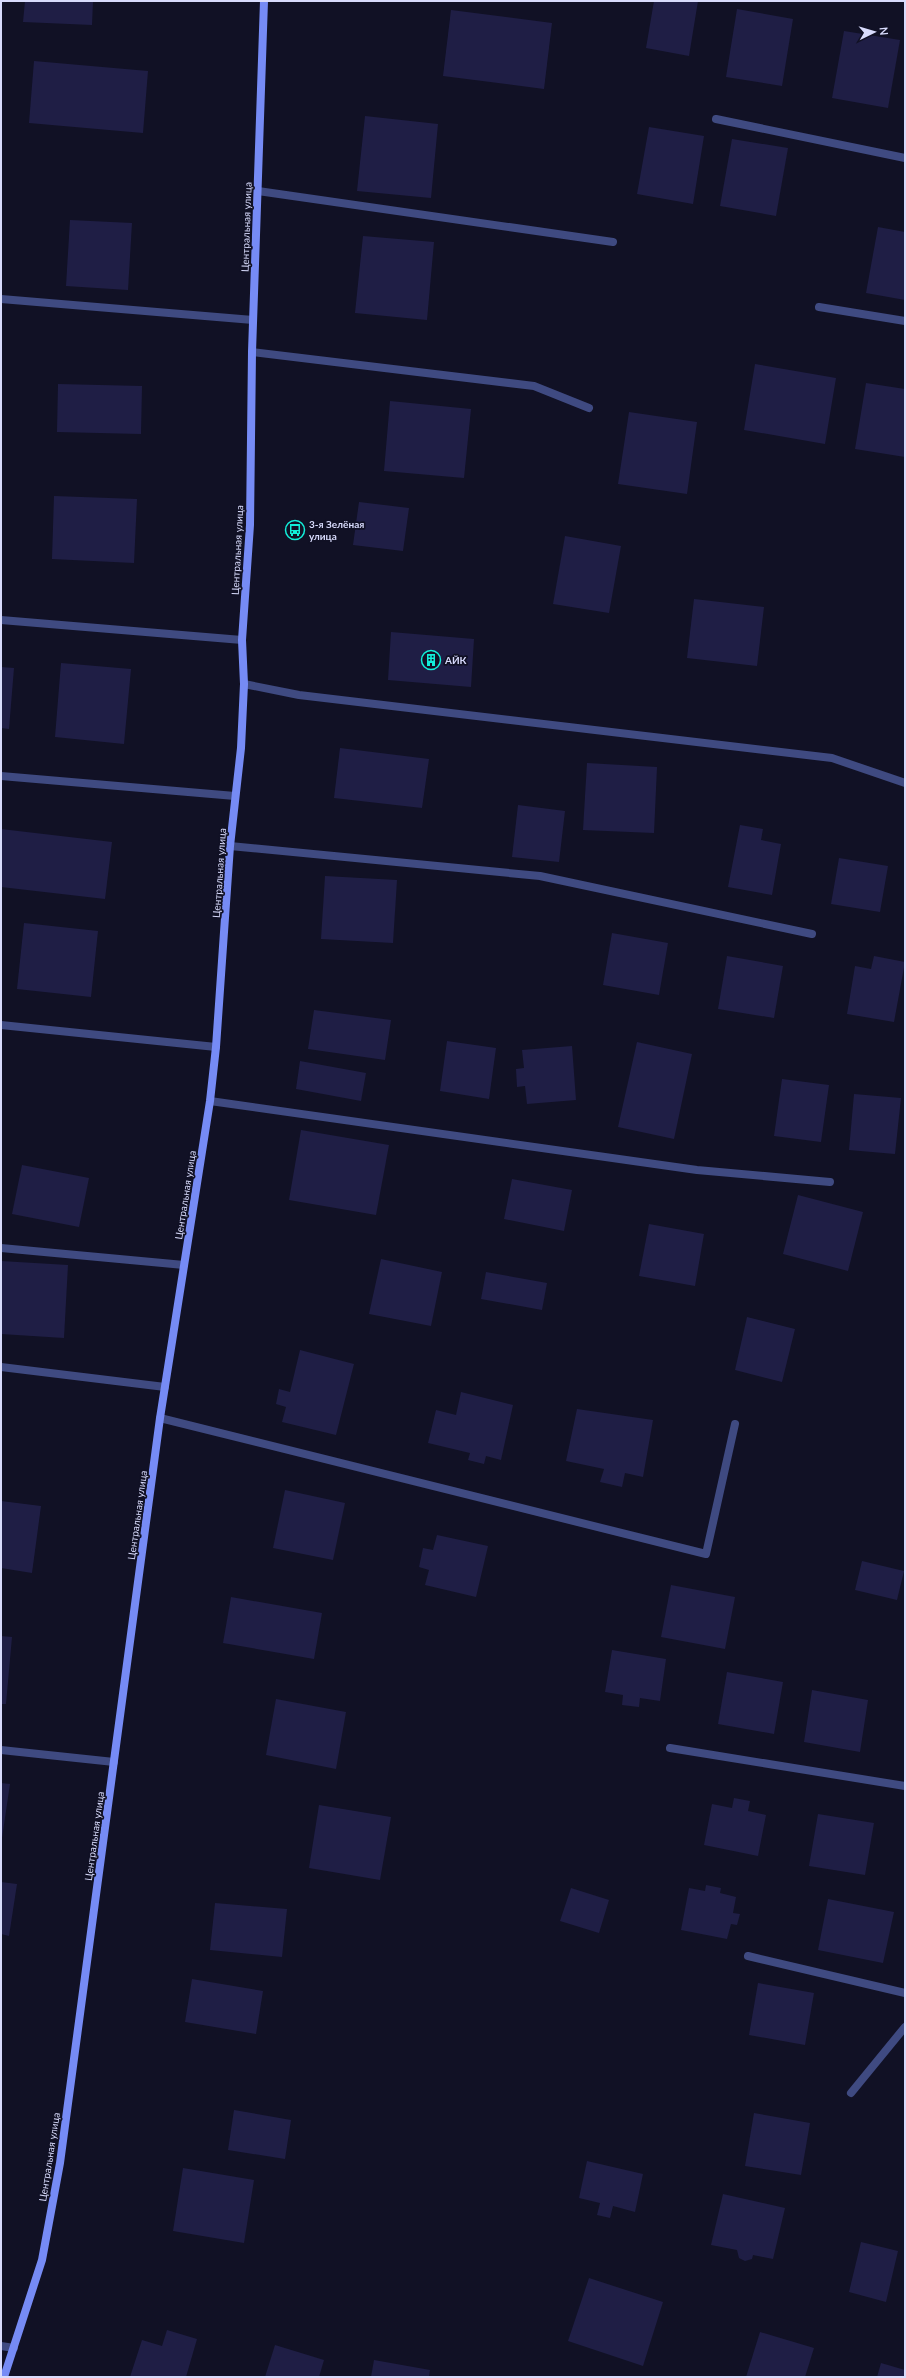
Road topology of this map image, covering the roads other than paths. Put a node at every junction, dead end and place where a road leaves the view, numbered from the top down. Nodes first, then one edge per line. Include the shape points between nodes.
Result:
1 (264, 1) edge
2 (716, 119) dead end
3 (905, 158) edge
4 (258, 191) junction
5 (613, 242) dead end
6 (1, 299) edge
7 (819, 307) dead end
8 (253, 320) junction
9 (905, 321) edge
10 (252, 352) junction
11 (589, 408) dead end
12 (1, 620) edge
13 (242, 640) junction
14 (244, 684) junction
15 (1, 776) edge
16 (905, 783) edge
17 (235, 796) junction
18 (230, 846) junction
19 (812, 934) dead end
20 (1, 1024) edge
21 (216, 1046) junction
22 (210, 1101) junction
23 (830, 1182) dead end
24 (1, 1248) edge
25 (184, 1265) junction
26 (1, 1367) edge
27 (165, 1387) junction
28 (160, 1418) junction
29 (735, 1424) dead end
30 (670, 1748) dead end
31 (1, 1750) edge
32 (114, 1762) junction
33 (905, 1786) edge
34 (748, 1956) dead end
35 (905, 1992) edge
36 (905, 2026) edge
37 (851, 2093) dead end
38 (1, 2346) edge
39 (14, 2348) junction
40 (6, 2376) edge

1 - 4 street, Центральная улица
2 - 3 street
4 - 5 street
4 - 8 street, Центральная улица
6 - 8 street
7 - 9 street
8 - 10 street, Центральная улица
10 - 11 street via 534,386
10 - 13 street, Центральная улица via 250,525
12 - 13 street
13 - 14 street, Центральная улица
14 - 16 street via 307,696 832,758
14 - 17 street, Центральная улица via 241,748
15 - 17 street
17 - 18 street, Центральная улица
18 - 19 street via 540,876
18 - 21 street, Центральная улица
20 - 21 street
21 - 22 street, Центральная улица
22 - 23 street via 697,1170
22 - 25 street, Центральная улица
24 - 25 street
25 - 27 street, Центральная улица
26 - 27 street
27 - 28 street, Центральная улица
28 - 29 street via 706,1554
28 - 32 street, Центральная улица
30 - 33 street
31 - 32 street
32 - 39 street, Центральная улица via 60,2163 42,2260
34 - 35 street
36 - 37 street
38 - 39 street
39 - 40 street, Центральная улица

